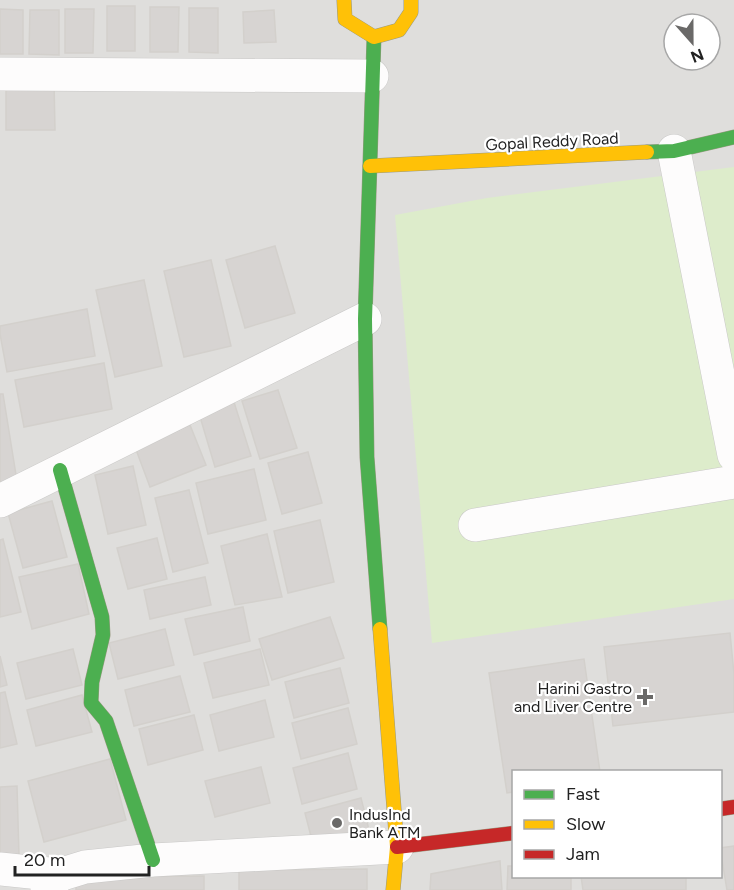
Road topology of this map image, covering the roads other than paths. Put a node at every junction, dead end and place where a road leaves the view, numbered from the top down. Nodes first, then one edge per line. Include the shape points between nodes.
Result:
1 (344, 0) edge
2 (411, 0) edge
3 (374, 37) junction
4 (0, 74) edge
5 (372, 76) junction
6 (734, 137) edge
7 (674, 151) junction
8 (370, 166) junction
9 (365, 319) junction
10 (734, 455) edge
11 (60, 470) junction
12 (734, 482) edge
13 (0, 501) edge
14 (475, 525) dead end
15 (512, 833) edge
16 (397, 847) junction
17 (153, 860) junction
18 (0, 869) edge
19 (53, 883) edge
20 (393, 890) edge

1 - 3 street via 345,19
2 - 3 street via 411,12 399,30
3 - 5 street
4 - 5 street
5 - 8 street
6 - 7 street, Gopal Reddy Road
7 - 8 street, Gopal Reddy Road
7 - 10 street
8 - 9 street
9 - 11 street
9 - 16 street via 367,457
11 - 13 street
11 - 17 street via 102,617 103,635 91,703 106,721
12 - 14 street
15 - 16 street
16 - 17 street
16 - 20 street
17 - 19 street via 85,867
18 - 19 street

